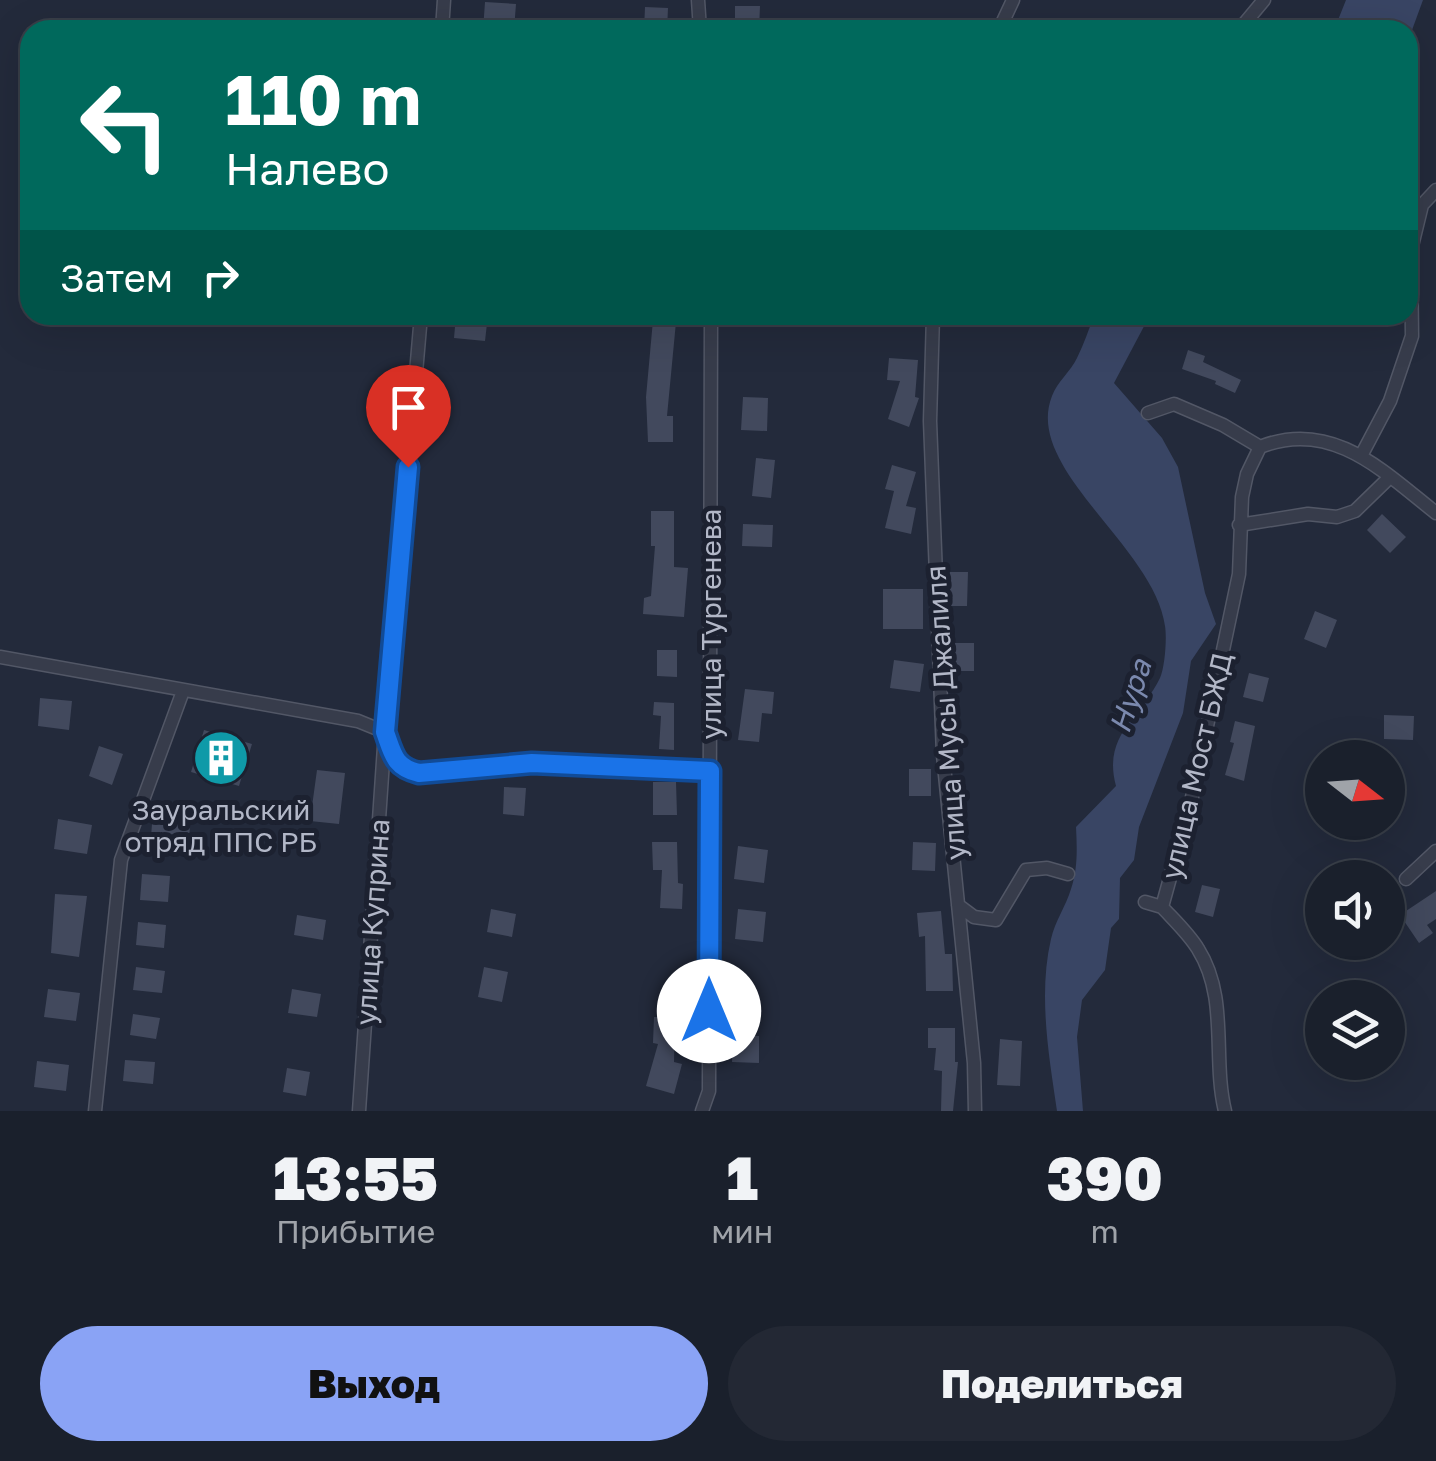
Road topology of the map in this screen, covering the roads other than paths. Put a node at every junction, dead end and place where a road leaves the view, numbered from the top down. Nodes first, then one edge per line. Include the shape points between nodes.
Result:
1 (1264, 0) edge
2 (1247, 20) edge
3 (1436, 190) edge
4 (1418, 221) edge
5 (420, 325) edge
6 (710, 325) edge
7 (933, 325) edge
8 (1412, 325) edge
9 (1148, 413) dead end
10 (1260, 447) junction
11 (1361, 456) junction
12 (1390, 477) junction
13 (1436, 514) edge
14 (1239, 524) junction
15 (0, 657) edge
16 (182, 691) junction
17 (385, 732) junction
18 (710, 771) junction
19 (1436, 851) edge
20 (1068, 874) dead end
21 (1406, 879) dead end
22 (1145, 902) dead end
23 (958, 905) junction
24 (1162, 907) junction
25 (95, 1111) edge
26 (359, 1111) edge
27 (702, 1111) edge
28 (975, 1111) edge
29 (1224, 1111) edge

1 - 2 street
3 - 4 street
5 - 17 street, улица Куприна
6 - 18 street, улица Тургенева
7 - 23 street, улица Мусы Джалиля via 936,592
8 - 11 street via 1390,401
9 - 10 street via 1174,404
10 - 11 street via 1299,437
10 - 14 street, улица Мост БЖД via 1247,474
11 - 12 street
12 - 13 street
12 - 14 street via 1356,510 1336,517 1308,514
14 - 24 street, улица Мост БЖД via 1232,612
15 - 16 street
16 - 17 street via 358,721
16 - 25 street via 121,860
17 - 18 street via 396,763 419,773 532,763
17 - 26 street, улица Куприна
18 - 27 street, улица Тургенева via 708,1091
19 - 21 street
20 - 23 street via 1026,870 996,920 974,917
22 - 24 street
23 - 28 street, улица Мусы Джалиля
24 - 29 street, улица Мост БЖД via 1199,950 1216,994

